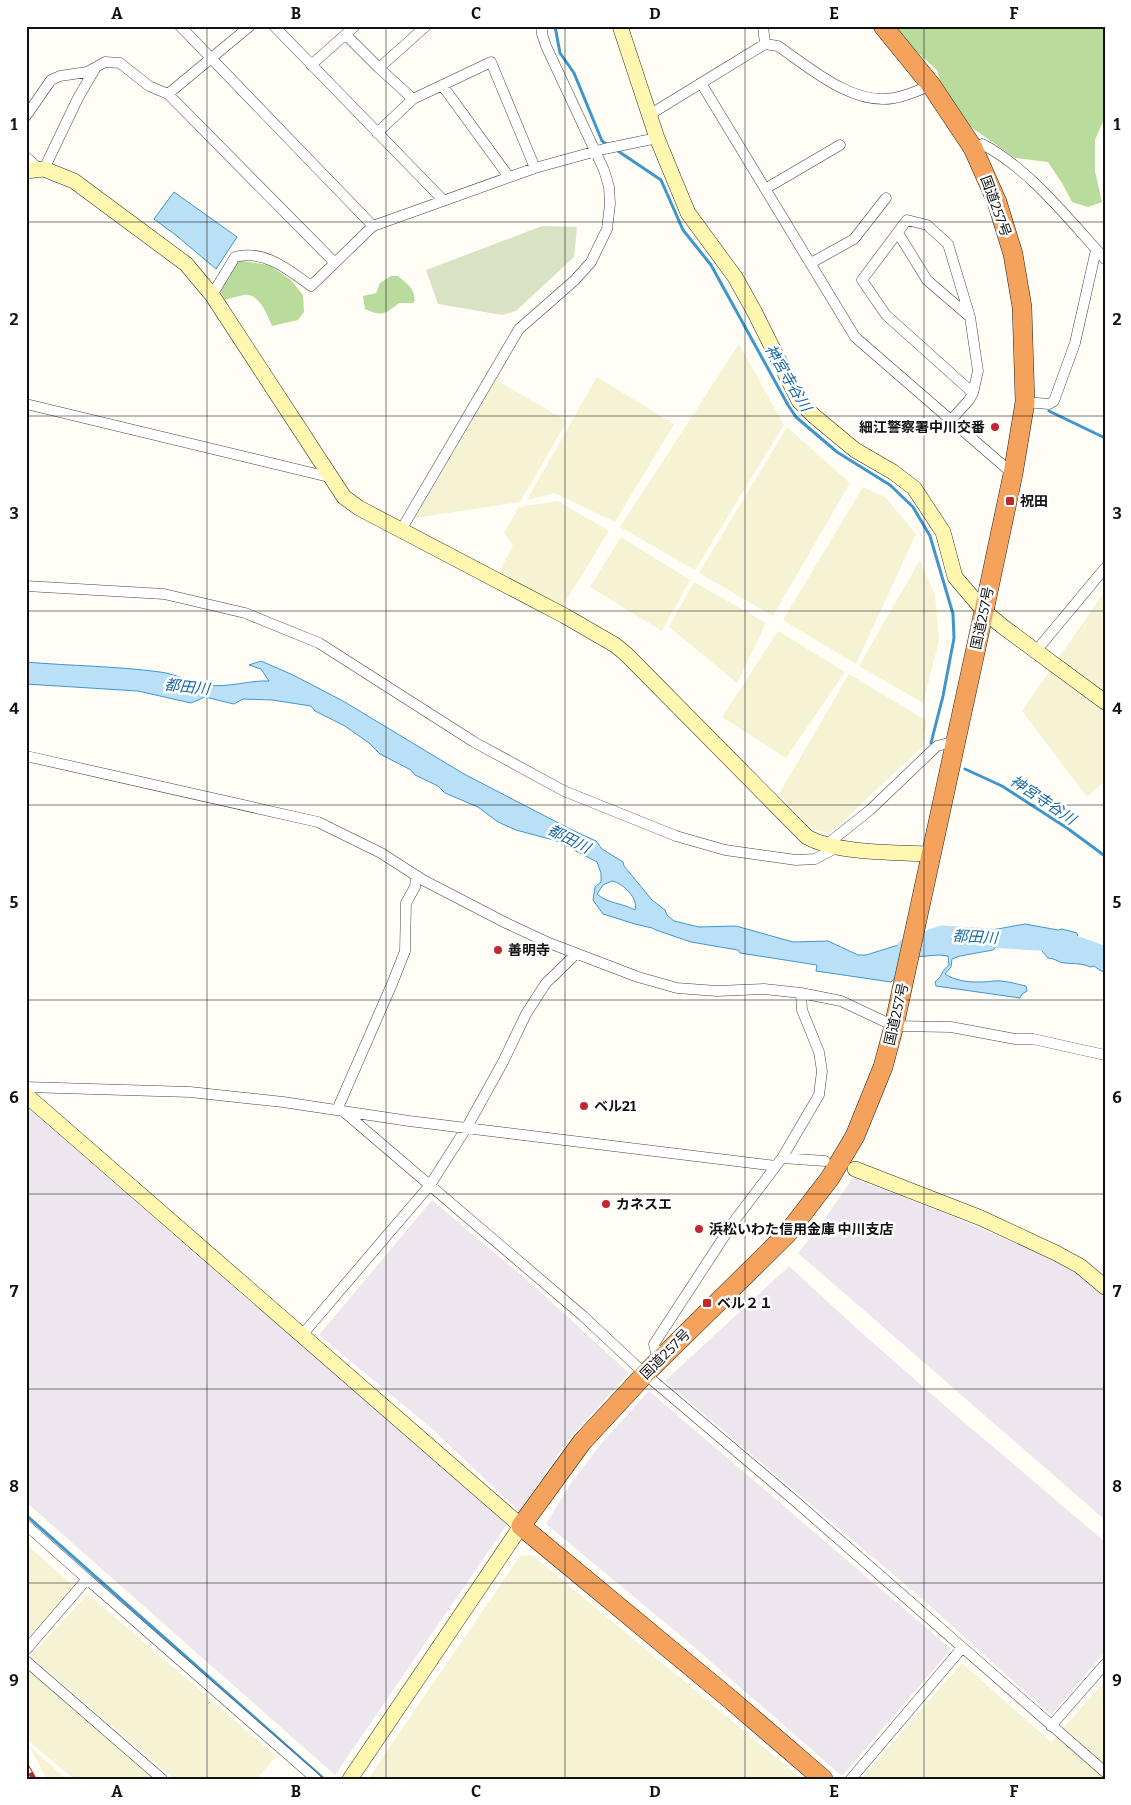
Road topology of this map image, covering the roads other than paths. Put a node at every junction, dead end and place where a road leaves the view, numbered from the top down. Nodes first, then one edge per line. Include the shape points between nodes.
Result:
1 (180, 26) edge
2 (250, 26) edge
3 (274, 26) edge
4 (355, 26) edge
5 (426, 26) edge
6 (542, 26) edge
7 (620, 26) edge
8 (763, 26) edge
9 (883, 26) edge
10 (346, 35) junction
11 (766, 44) junction
12 (211, 59) junction
13 (311, 65) junction
14 (97, 66) junction
15 (379, 68) junction
16 (701, 83) junction
17 (442, 85) junction
18 (931, 85) junction
19 (168, 94) junction
20 (413, 99) junction
21 (650, 115) junction
22 (26, 116) edge
23 (377, 132) junction
24 (657, 138) junction
25 (840, 145) dead end
26 (973, 148) junction
27 (599, 150) junction
28 (26, 157) edge
29 (535, 168) junction
30 (37, 170) edge
31 (509, 177) junction
32 (765, 189) junction
33 (886, 198) dead end
34 (444, 201) junction
35 (372, 226) junction
36 (898, 233) junction
37 (1096, 250) junction
38 (1105, 259) edge
39 (335, 263) junction
40 (811, 263) junction
41 (212, 295) junction
42 (970, 317) junction
43 (973, 393) junction
44 (1025, 402) junction
45 (26, 404) edge
46 (951, 420) junction
47 (1013, 474) junction
48 (332, 478) junction
49 (401, 530) junction
50 (1105, 568) edge
51 (26, 586) edge
52 (984, 611) junction
53 (1036, 651) junction
54 (1105, 702) edge
55 (956, 741) junction
56 (26, 756) edge
57 (831, 847) junction
58 (932, 854) junction
59 (416, 876) junction
60 (576, 954) junction
61 (801, 993) junction
62 (895, 1023) junction
63 (1105, 1055) edge
64 (26, 1087) edge
65 (26, 1095) edge
66 (340, 1110) junction
67 (468, 1128) junction
68 (825, 1161) dead end
69 (779, 1162) junction
70 (856, 1169) dead end
71 (430, 1185) junction
72 (1105, 1287) edge
73 (302, 1335) junction
74 (651, 1367) junction
75 (26, 1525) edge
76 (521, 1526) junction
77 (88, 1579) junction
78 (962, 1648) junction
79 (26, 1650) edge
80 (26, 1661) edge
81 (1105, 1664) edge
82 (1051, 1726) junction
83 (1105, 1772) edge
84 (162, 1779) edge
85 (316, 1779) edge
86 (350, 1779) edge
87 (823, 1779) edge
88 (851, 1779) edge

1 - 12 street
2 - 12 street
3 - 13 street
4 - 10 street
5 - 15 street
6 - 27 street via 546,46
7 - 21 street
8 - 11 street
9 - 18 highway, 国道257号
10 - 13 street
10 - 15 street
11 - 16 street
11 - 18 street via 778,46 844,90 859,96 894,98
12 - 19 street
12 - 35 street
13 - 23 street
14 - 19 street via 105,62 120,63 149,86
14 - 22 street via 87,72 51,80
14 - 30 street
15 - 20 street
16 - 21 street
16 - 32 street
17 - 20 street
17 - 29 street via 491,62
17 - 31 street
18 - 26 highway, 国道257号
19 - 39 street
20 - 23 street
21 - 24 street
23 - 34 street
24 - 27 street
24 - 52 street via 688,213 735,277 800,401 855,450 914,488 943,532 955,577
25 - 32 street
26 - 37 street via 982,144 999,153 1043,192
26 - 44 highway, 国道257号 via 997,202 1013,254 1022,306
27 - 29 street
27 - 49 street via 609,186 610,204 606,229 591,262 519,329
28 - 30 street
29 - 31 street
30 - 41 street via 74,181 186,264
31 - 34 street
32 - 40 street
33 - 40 street via 854,239
34 - 35 street
35 - 39 street
36 - 42 street via 928,280
36 - 42 street via 907,220 927,225 948,244
36 - 43 street via 862,280 886,315
37 - 38 street
37 - 44 street via 1075,343 1054,401 1049,404
39 - 41 street via 312,286 263,257 235,257
40 - 46 street via 855,337
41 - 48 street
42 - 43 street via 978,371
43 - 46 street
44 - 47 highway, 国道257号
45 - 48 street
46 - 47 street
47 - 52 highway, 国道257号
48 - 49 street via 344,496
49 - 57 street via 615,645 807,837
50 - 53 street
51 - 57 street via 164,594 245,613 319,643 474,742 564,791 676,836 725,850 796,860 815,859
52 - 53 street
52 - 55 highway, 国道257号
53 - 54 street
55 - 57 street via 937,746
55 - 58 highway, 国道257号
56 - 59 street via 318,822 382,853
57 - 58 street
58 - 62 highway, 国道257号
59 - 60 street via 506,923
59 - 66 street via 415,887 406,903 405,951
60 - 61 street via 677,988 717,991 764,989
60 - 67 street via 546,984 526,1014
61 - 62 street via 841,1001
61 - 69 street via 802,1010 819,1052 821,1085 819,1095
62 - 63 street via 952,1027
62 - 74 highway, 国道257号 via 883,1068 859,1127 830,1178 787,1234
64 - 66 street via 190,1092
65 - 73 street
66 - 67 street
66 - 71 street
67 - 69 street
67 - 71 street
68 - 69 street
69 - 74 street via 735,1220 654,1344
70 - 72 street via 981,1218 1056,1253 1075,1263
71 - 73 street
71 - 74 street via 583,1316
73 - 76 street
74 - 76 highway, 国道257号 via 582,1442
74 - 78 street
75 - 77 street
76 - 86 street
76 - 87 highway
77 - 79 street
77 - 85 street
78 - 82 street
78 - 88 street
80 - 84 street
81 - 82 street
82 - 83 street

